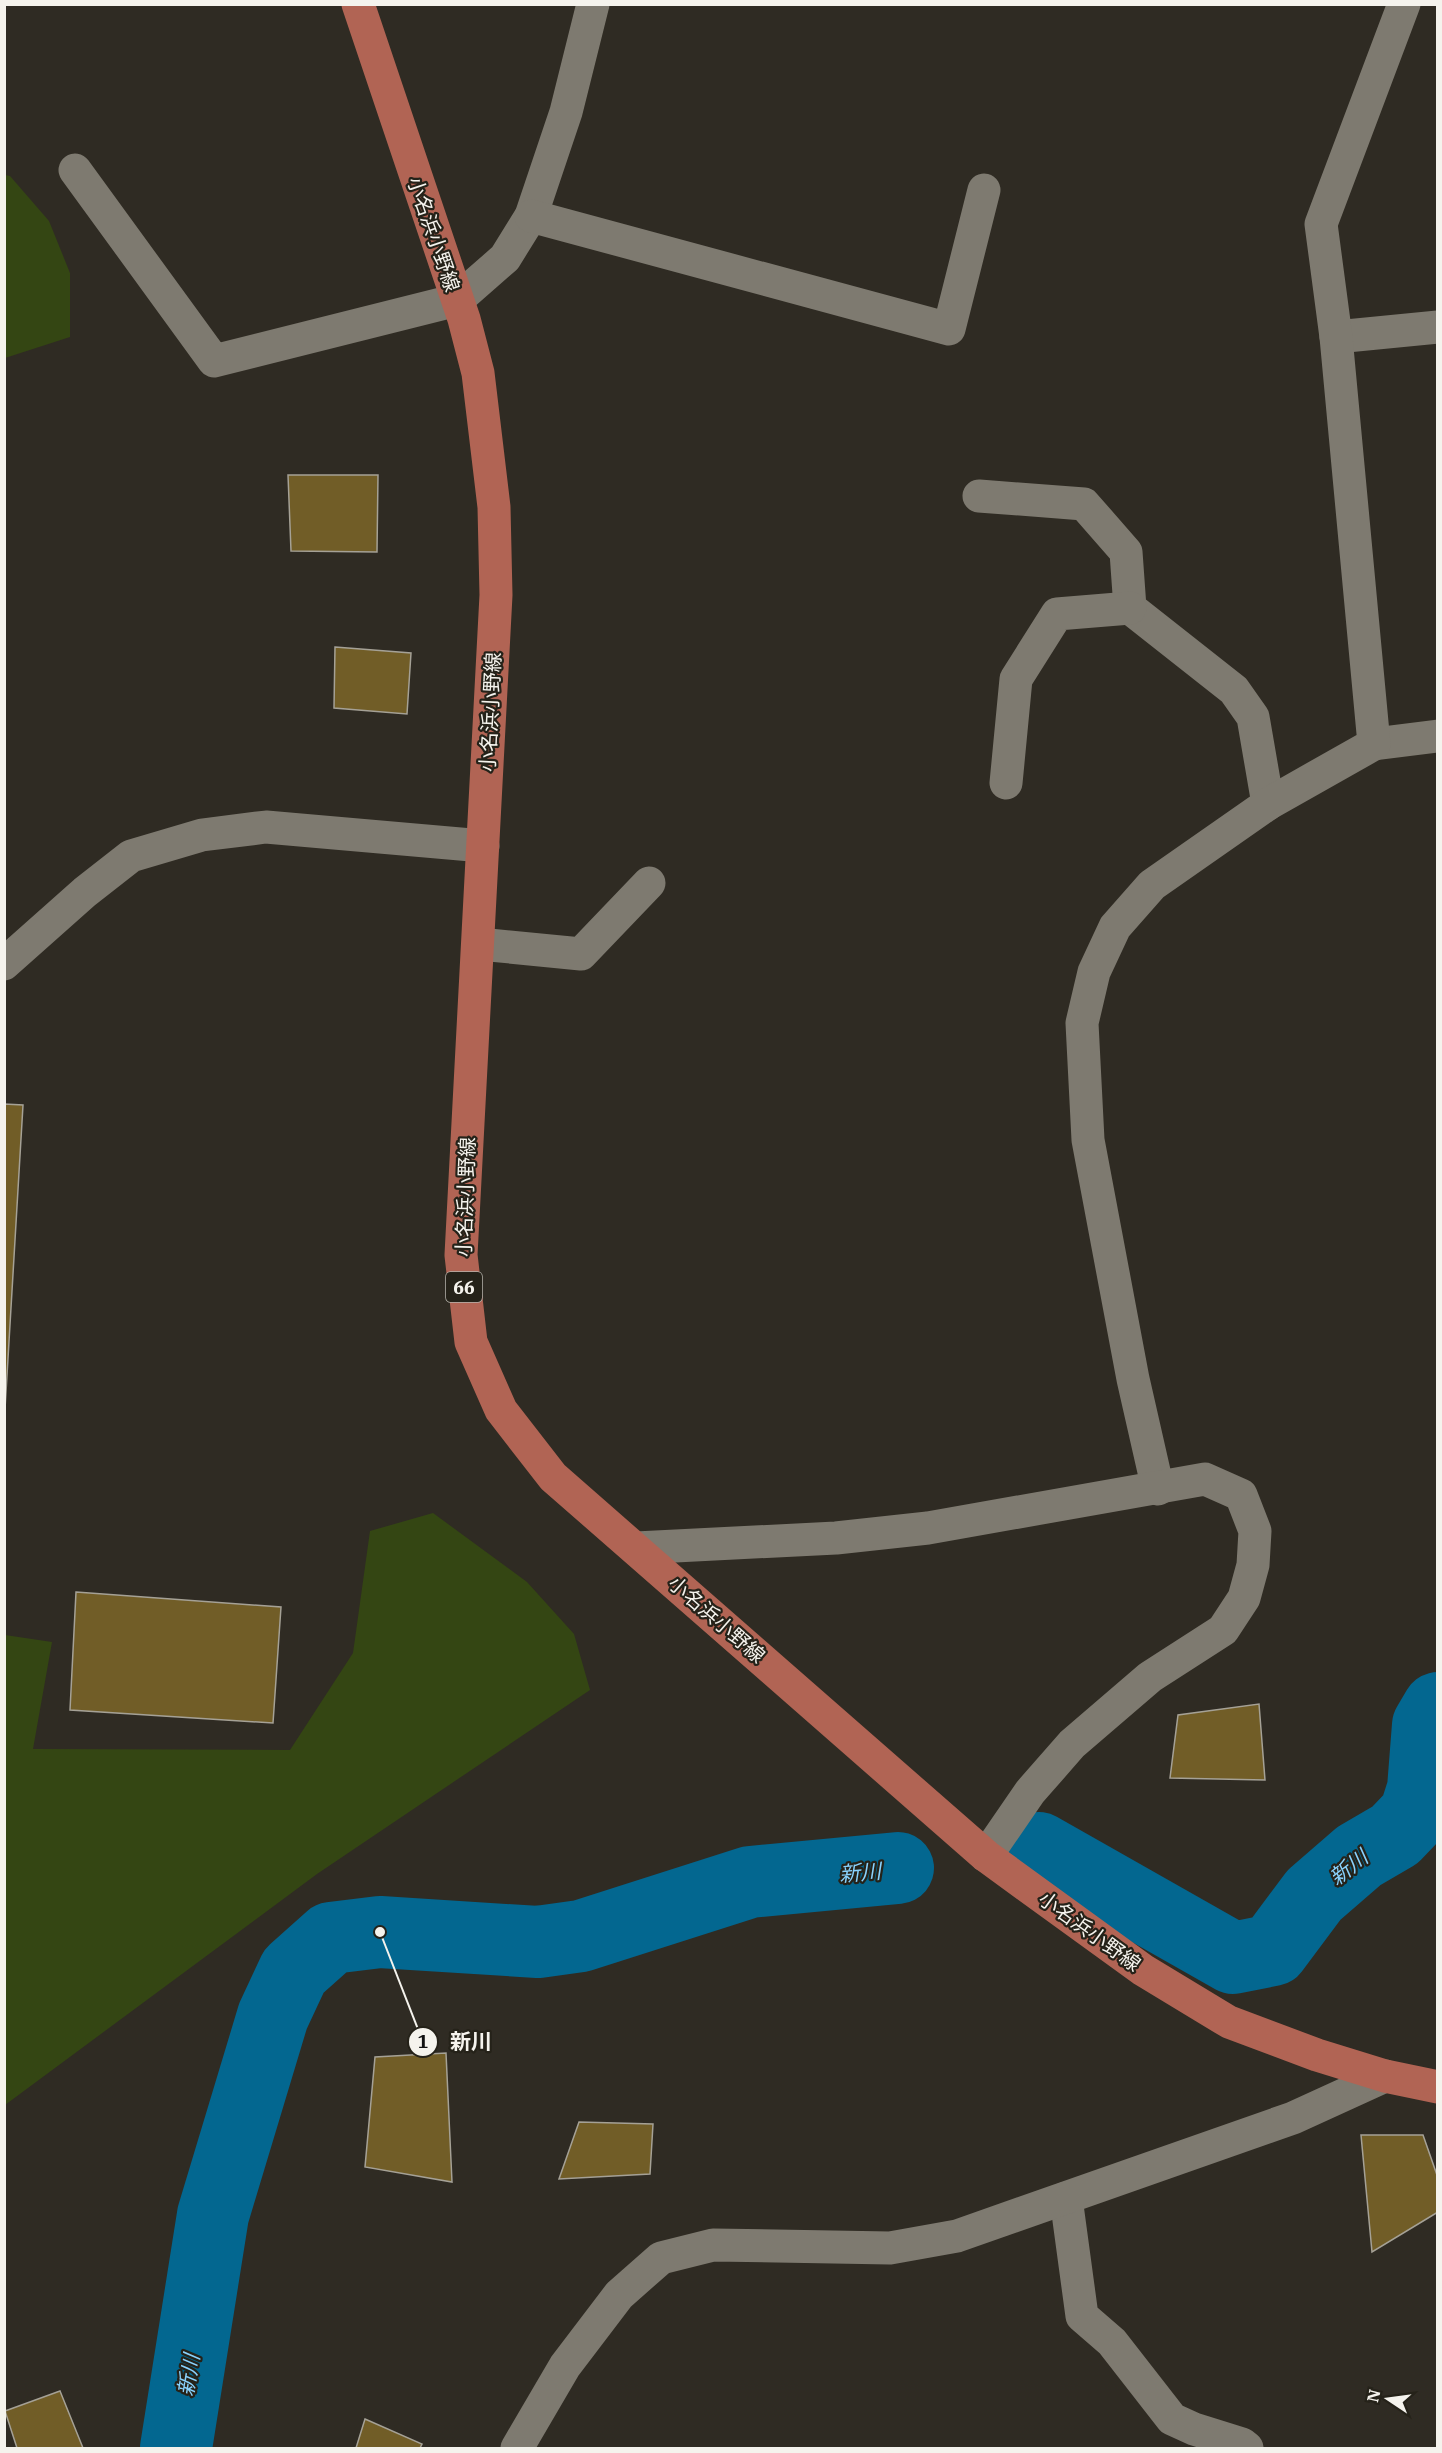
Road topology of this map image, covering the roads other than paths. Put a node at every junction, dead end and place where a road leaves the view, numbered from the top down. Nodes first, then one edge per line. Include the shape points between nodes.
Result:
1 (358, 4) edge
2 (593, 4) edge
3 (1404, 4) edge
4 (75, 170) dead end
5 (984, 190) dead end
6 (531, 216) junction
7 (457, 300) junction
8 (1437, 327) edge
9 (1336, 337) junction
10 (979, 496) dead end
11 (1130, 608) junction
12 (1437, 736) edge
13 (1374, 744) junction
14 (1006, 783) dead end
15 (1268, 804) junction
16 (483, 846) junction
17 (649, 883) dead end
18 (478, 944) junction
19 (4, 964) edge
20 (1158, 1489) junction
21 (636, 1548) junction
22 (986, 1856) junction
23 (1385, 2076) junction
24 (1437, 2087) edge
25 (1066, 2198) junction
26 (518, 2448) edge
27 (1247, 2448) edge

1 - 7 main road, 小名浜小野線 / 66
2 - 6 street via 566,112
3 - 9 street via 1321,224
4 - 7 street via 214,361
5 - 6 street via 949,329
6 - 7 street via 505,258
7 - 16 main road, 小名浜小野線 / 66 via 478,373 494,507 496,595
8 - 9 street
9 - 13 street
10 - 11 street via 1084,504 1126,552
11 - 14 street via 1057,614 1016,679
11 - 15 street via 1234,690 1253,717
12 - 13 street
13 - 15 street
15 - 20 street via 1152,885 1115,927 1094,972 1082,1023 1088,1140
16 - 18 main road, 小名浜小野線 / 66
16 - 19 street via 266,827 202,835 131,856
17 - 18 street via 581,954
18 - 21 main road, 小名浜小野線 / 66 via 461,1255 471,1342 501,1410 553,1477
20 - 21 street via 927,1528 836,1538
20 - 22 street via 1205,1479 1241,1495 1255,1532 1253,1565 1244,1598 1223,1630 1150,1677 1072,1744 1030,1792
21 - 22 main road, 小名浜小野線 / 66
22 - 23 main road, 小名浜小野線 / 66 via 1143,1970 1229,2022
23 - 24 main road, 小名浜小野線 / 66
23 - 25 street via 1293,2118
25 - 26 street via 957,2236 890,2248 713,2245 661,2258 619,2295 565,2366
25 - 27 street via 1082,2316 1112,2342 1172,2419

